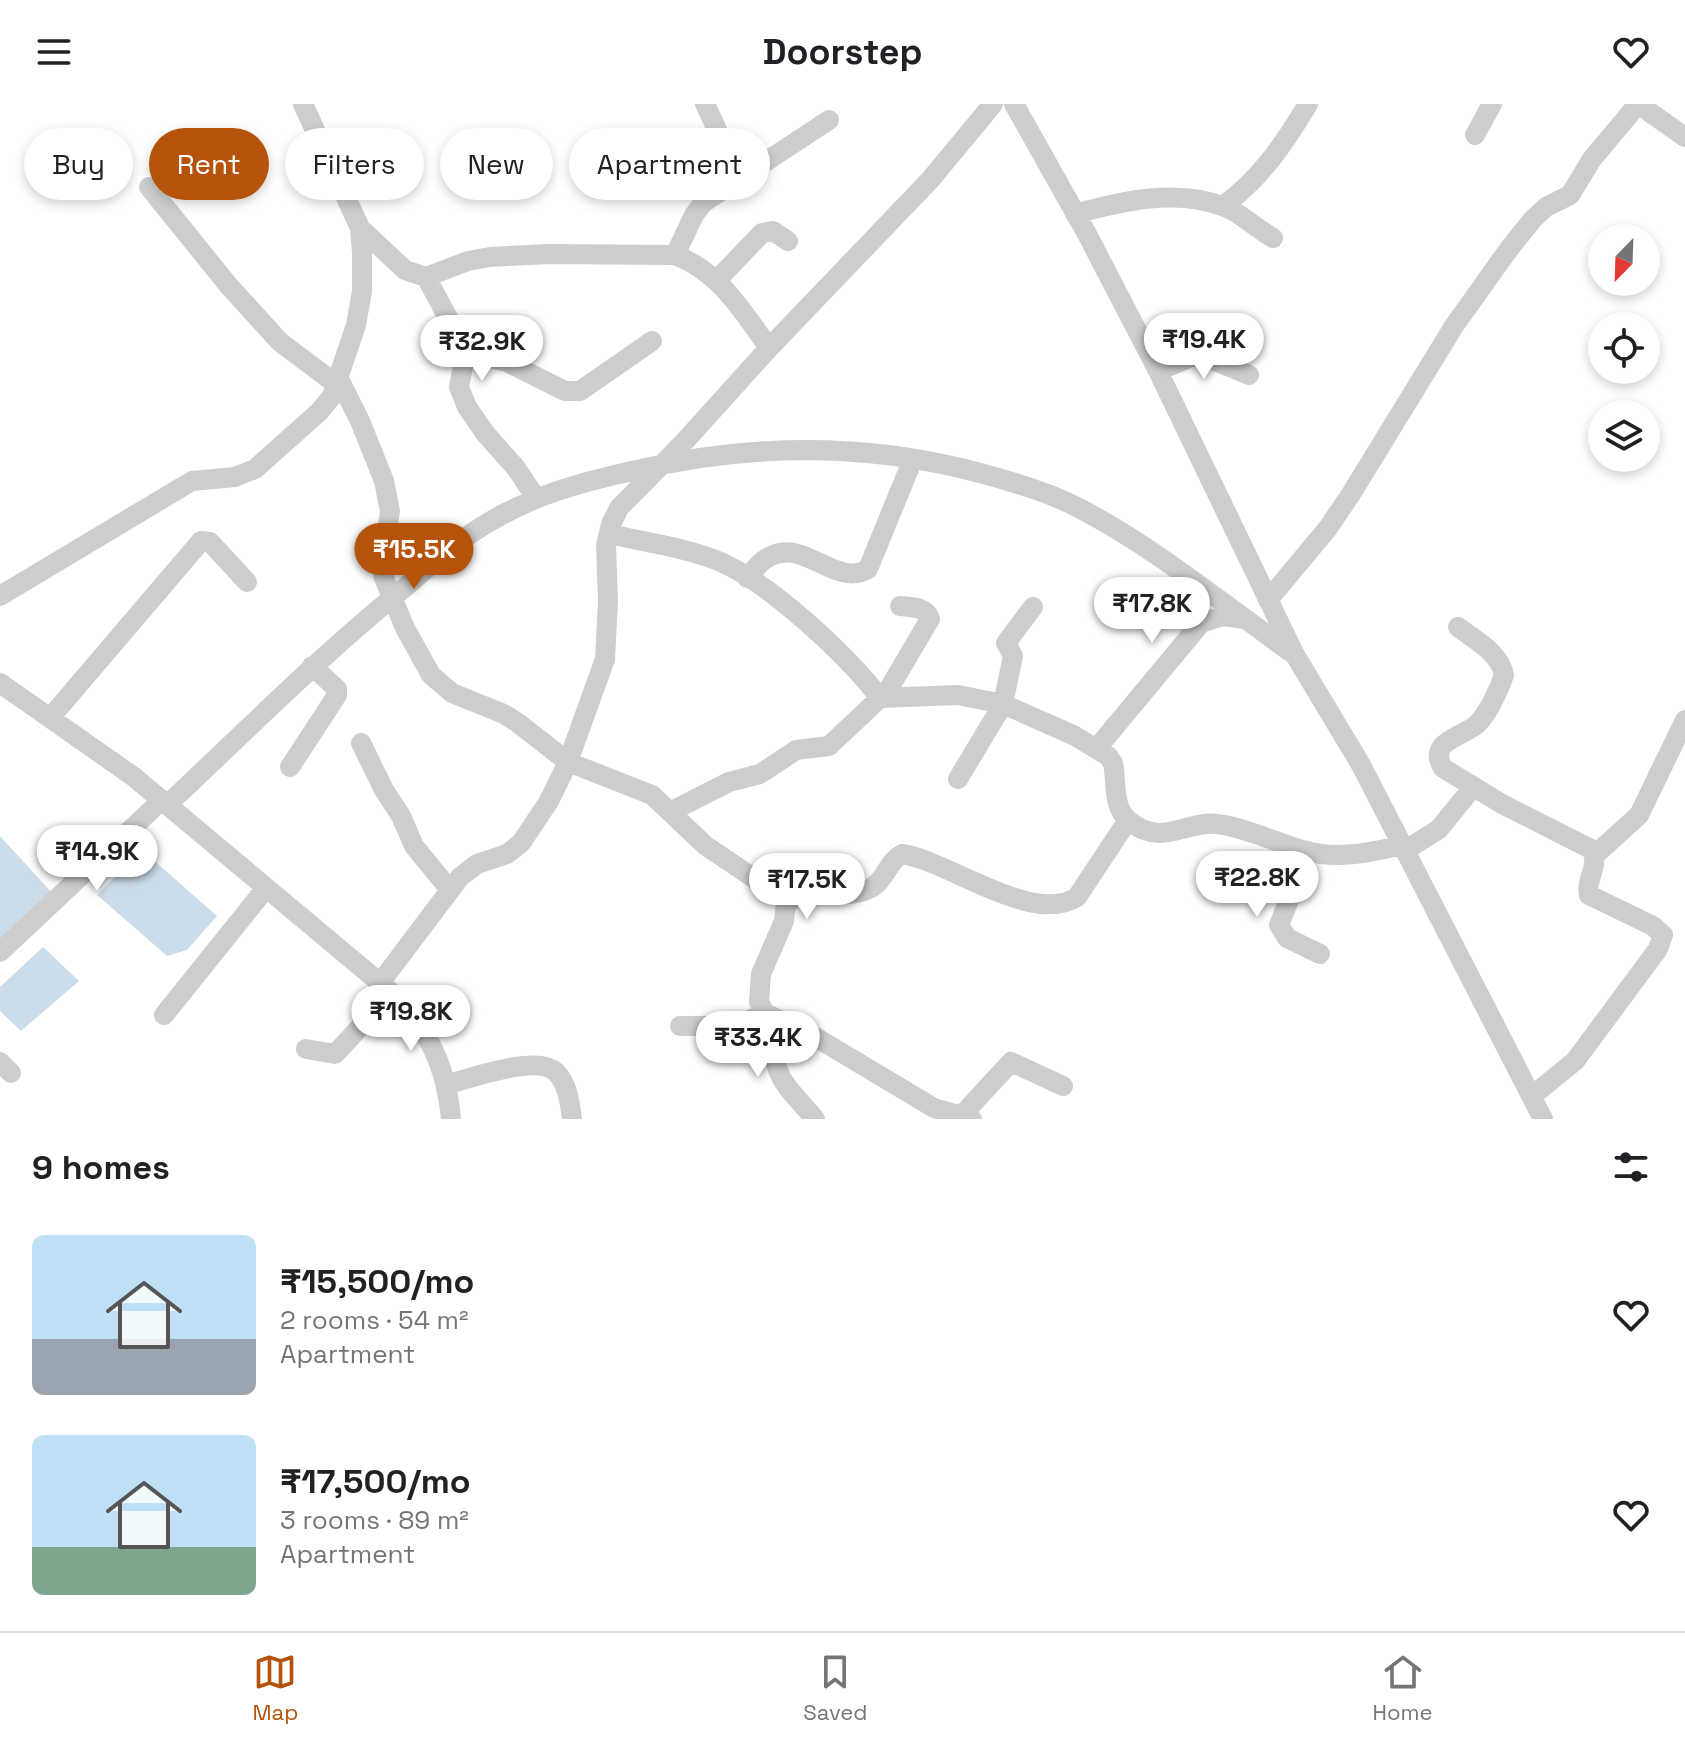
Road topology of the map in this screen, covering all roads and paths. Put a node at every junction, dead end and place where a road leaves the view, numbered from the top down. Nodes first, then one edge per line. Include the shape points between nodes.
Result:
1 (303, 104) edge
2 (705, 104) edge
3 (993, 104) edge
4 (1014, 104) edge
5 (1308, 104) edge
6 (1492, 104) edge
7 (1638, 104) edge
8 (829, 120) dead end
9 (716, 128) edge
10 (1475, 135) dead end
11 (1685, 137) edge
12 (770, 159) edge
13 (160, 200) edge
14 (708, 200) edge
15 (1223, 206) junction
16 (1075, 214) junction
17 (360, 228) junction
18 (1273, 238) dead end
19 (788, 241) dead end
20 (675, 255) junction
21 (426, 277) junction
22 (717, 280) junction
23 (652, 341) dead end
24 (769, 348) junction
25 (463, 351) junction
26 (1158, 371) junction
27 (1249, 375) dead end
28 (337, 380) junction
29 (913, 459) junction
30 (662, 463) junction
31 (536, 498) junction
32 (609, 534) junction
33 (747, 578) junction
34 (247, 582) dead end
35 (0, 596) edge
36 (393, 597) junction
37 (1268, 600) junction
38 (900, 606) dead end
39 (1033, 607) dead end
40 (1244, 619) junction
41 (1458, 627) dead end
42 (1295, 655) junction
43 (312, 666) junction
44 (0, 683) edge
45 (882, 698) junction
46 (1003, 704) junction
47 (50, 718) junction
48 (1685, 720) edge
49 (361, 743) dead end
50 (1097, 748) junction
51 (568, 762) junction
52 (290, 767) dead end
53 (958, 779) dead end
54 (1473, 787) junction
55 (164, 802) junction
56 (670, 812) junction
57 (1128, 820) junction
58 (1405, 848) junction
59 (1308, 852) junction
60 (1595, 855) junction
61 (266, 888) junction
62 (450, 890) junction
63 (786, 903) junction
64 (0, 952) edge
65 (1320, 954) dead end
66 (386, 988) junction
67 (164, 1015) dead end
68 (772, 1017) junction
69 (680, 1026) dead end
70 (306, 1049) dead end
71 (448, 1084) junction
72 (1063, 1086) dead end
73 (1532, 1096) junction
74 (967, 1117) edge
75 (451, 1119) edge
76 (572, 1119) edge
77 (815, 1119) edge
78 (1543, 1119) edge

1 - 17 street
2 - 9 street
3 - 24 street via 930,180
4 - 16 street
5 - 15 street via 1275,156
6 - 10 street
7 - 11 street
7 - 37 street via 1570,195 1546,207 1509,249 1454,326 1343,506
8 - 12 street
13 - 28 street via 280,342
14 - 20 street via 694,215
15 - 16 street via 1158,198 1125,200
15 - 18 street
16 - 26 street
17 - 21 street via 405,270
17 - 28 street via 362,291
19 - 22 street via 773,231 762,233
20 - 21 street via 490,257
20 - 22 street
21 - 25 street
22 - 24 street
23 - 25 street via 573,393 507,362
24 - 30 street
25 - 31 street via 459,387 467,407
26 - 27 street via 1198,354
26 - 37 street
28 - 35 street via 320,411 255,469 235,477 192,481
28 - 36 street via 384,481 390,511 382,568
29 - 30 street via 810,448
29 - 33 street via 868,569 850,574 784,552 771,556
29 - 40 street via 1020,484 1078,508 1157,556
30 - 31 street
30 - 32 street via 619,508
31 - 36 street via 488,522
32 - 33 street via 690,551
32 - 51 street via 605,659
33 - 45 street via 796,614
34 - 47 street via 210,542 194,545
36 - 43 street
36 - 51 street via 405,628 444,689 504,714
37 - 42 street
38 - 45 street via 922,610 930,619
39 - 46 street via 1006,643 1013,656
40 - 42 street
40 - 50 street via 1223,616 1201,623
41 - 54 street via 1497,658 1504,675 1476,725 1439,751 1443,768
42 - 58 street
43 - 52 street via 337,695
43 - 55 street
44 - 47 street
45 - 46 street via 958,695
45 - 56 street via 829,746 796,750 760,774 729,782
46 - 50 street
46 - 53 street
47 - 55 street
48 - 60 street via 1639,815
49 - 62 street via 414,846
50 - 57 street via 1113,763 1117,801
51 - 56 street via 640,789
51 - 62 street via 521,843 477,864
54 - 58 street via 1439,829
54 - 60 street via 1584,844
55 - 61 street
55 - 64 street
56 - 63 street
57 - 59 street via 1161,833 1213,823
57 - 63 street via 1077,897 1065,905 1017,897 902,854 870,889 804,893
58 - 59 street via 1351,856
58 - 73 street
59 - 65 street via 1279,925 1287,938
60 - 73 street via 1589,895 1653,926 1664,939 1575,1061
61 - 66 street
61 - 67 street
62 - 66 street
63 - 68 street via 784,921 761,974 759,1002
66 - 70 street via 335,1054
66 - 71 street via 424,1030
68 - 69 street via 736,1026
68 - 74 street via 934,1108
68 - 77 street via 777,1067 794,1098
71 - 75 street
71 - 76 street via 517,1066 546,1067 564,1084
72 - 74 street via 1011,1062
73 - 78 street

